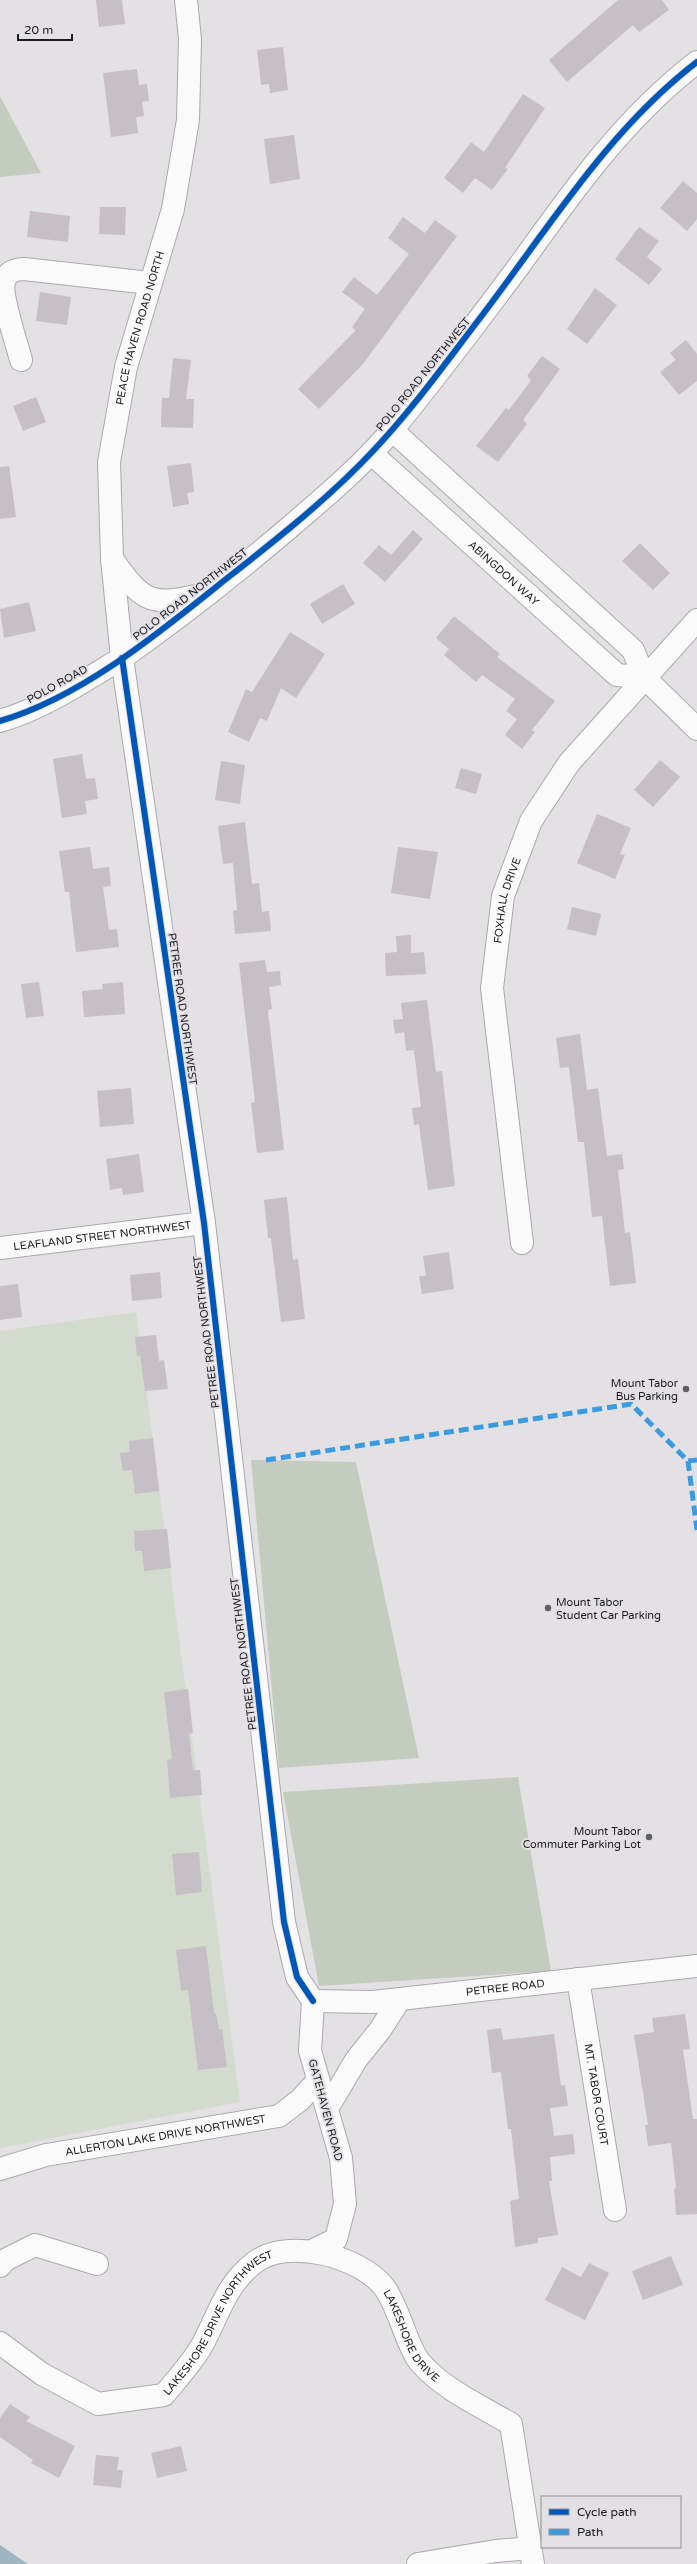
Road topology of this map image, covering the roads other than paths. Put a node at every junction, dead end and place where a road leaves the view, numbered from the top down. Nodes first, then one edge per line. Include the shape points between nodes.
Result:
1 (186, 0) edge
2 (697, 62) edge
3 (150, 282) junction
4 (2, 289) edge
5 (21, 360) dead end
6 (392, 430) junction
7 (371, 453) junction
8 (112, 559) junction
9 (209, 593) junction
10 (697, 620) edge
11 (122, 658) junction
12 (644, 677) junction
13 (0, 721) edge
14 (697, 729) edge
15 (204, 1222) junction
16 (522, 1243) dead end
17 (0, 1248) edge
18 (697, 1966) edge
19 (578, 1979) junction
20 (400, 1999) junction
21 (313, 2000) junction
22 (318, 2080) junction
23 (327, 2109) junction
24 (0, 2169) edge
25 (615, 2210) dead end
26 (312, 2250) junction
27 (97, 2264) dead end
28 (0, 2266) edge
29 (0, 2343) edge
30 (532, 2556) edge
31 (418, 2564) edge

1 - 3 street, PEACE HAVEN ROAD NORTH via 190,39 188,120 173,209
2 - 6 street, POLO ROAD NORTHWEST via 672,81 626,126 567,199 479,320
3 - 4 street via 16,269 4,280
3 - 8 street, PEACE HAVEN ROAD NORTH via 126,367 109,462
4 - 5 street
6 - 7 street, POLO ROAD NORTHWEST
6 - 12 street via 633,650
7 - 9 street, POLO ROAD NORTHWEST via 325,497
7 - 12 street, ABINGDON WAY via 617,674
8 - 9 street via 138,594 152,600 170,602
8 - 11 street, PEACE HAVEN ROAD NORTH
9 - 11 street, POLO ROAD NORTHWEST
10 - 12 street, FOXHALL DRIVE
11 - 13 street, POLO ROAD via 56,698 25,714
11 - 15 street, PETREE ROAD NORTHWEST
12 - 14 street
12 - 16 street, FOXHALL DRIVE via 569,763 531,821 503,896 492,988
15 - 17 street, LEAFLAND STREET NORTHWEST
15 - 21 street, PETREE ROAD NORTHWEST via 284,1922 297,1976
18 - 19 street, PETREE ROAD
19 - 20 street, PETREE ROAD
19 - 25 street, MT. TABOR COURT
20 - 21 street, PETREE ROAD via 373,2002
20 - 23 street via 356,2060
21 - 22 street, GATEHAVEN ROAD via 310,2051
22 - 23 street, GATEHAVEN ROAD
22 - 24 street, ALLERTON LAKE DRIVE NORTHWEST via 300,2100 279,2116 46,2155
23 - 26 street, GATEHAVEN ROAD via 341,2158 345,2204 336,2239
26 - 29 street, LAKESHORE DRIVE NORTHWEST via 274,2253 254,2263 225,2294 200,2348 164,2395 98,2404 42,2374
26 - 30 street, LAKESHORE DRIVE via 335,2256 374,2276 384,2287 419,2360 446,2385 511,2424
27 - 28 street via 35,2245 5,2260
30 - 31 street via 496,2551

